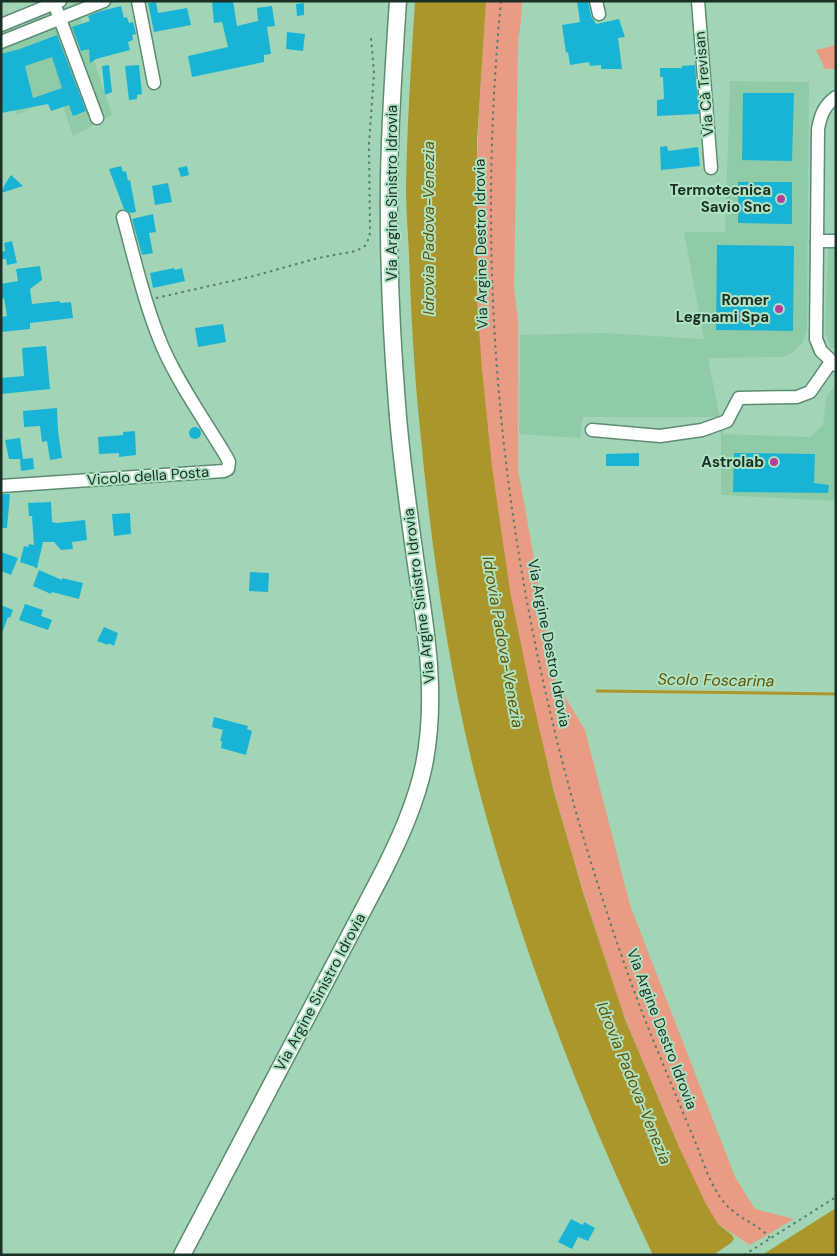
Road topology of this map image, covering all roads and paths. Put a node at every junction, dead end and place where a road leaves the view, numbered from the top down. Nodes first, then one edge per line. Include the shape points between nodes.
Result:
1 (104, 1) edge
2 (138, 1) edge
3 (398, 1) edge
4 (501, 1) edge
5 (596, 1) edge
6 (698, 1) edge
7 (57, 2) edge
8 (599, 14) dead end
9 (60, 18) junction
10 (1, 25) edge
11 (371, 38) dead end
12 (1, 42) edge
13 (154, 83) dead end
14 (836, 97) edge
15 (97, 118) dead end
16 (711, 168) dead end
17 (123, 217) dead end
18 (817, 241) junction
19 (836, 241) edge
20 (146, 301) junction
21 (834, 364) edge
22 (592, 430) dead end
23 (1, 486) edge
24 (836, 1197) edge
25 (770, 1238) junction
26 (182, 1255) edge
27 (744, 1255) edge

1 - 9 street
2 - 13 street
3 - 26 main road, Via Argine Sinistro Idrovia via 389,179 392,323 402,466 429,653 430,716 424,764 400,839
4 - 25 path, Via Argine Destro Idrovia via 495,61 490,206 496,369 506,465 544,691 614,935 673,1089 719,1196 733,1214 760,1228
5 - 8 street
6 - 16 street, Via Cà Trevisan
7 - 9 street
7 - 10 street
9 - 12 street
9 - 15 street
11 - 20 path via 374,73 369,144 370,232 365,246
14 - 18 street via 820,114 818,129
17 - 20 street, Vicolo della Posta
18 - 19 street
18 - 21 street via 816,338 821,351
20 - 23 street, Vicolo della Posta via 173,368 226,456 228,469
21 - 22 street via 810,392 797,397 739,398 727,420 702,430 660,436
24 - 25 path
25 - 27 path

